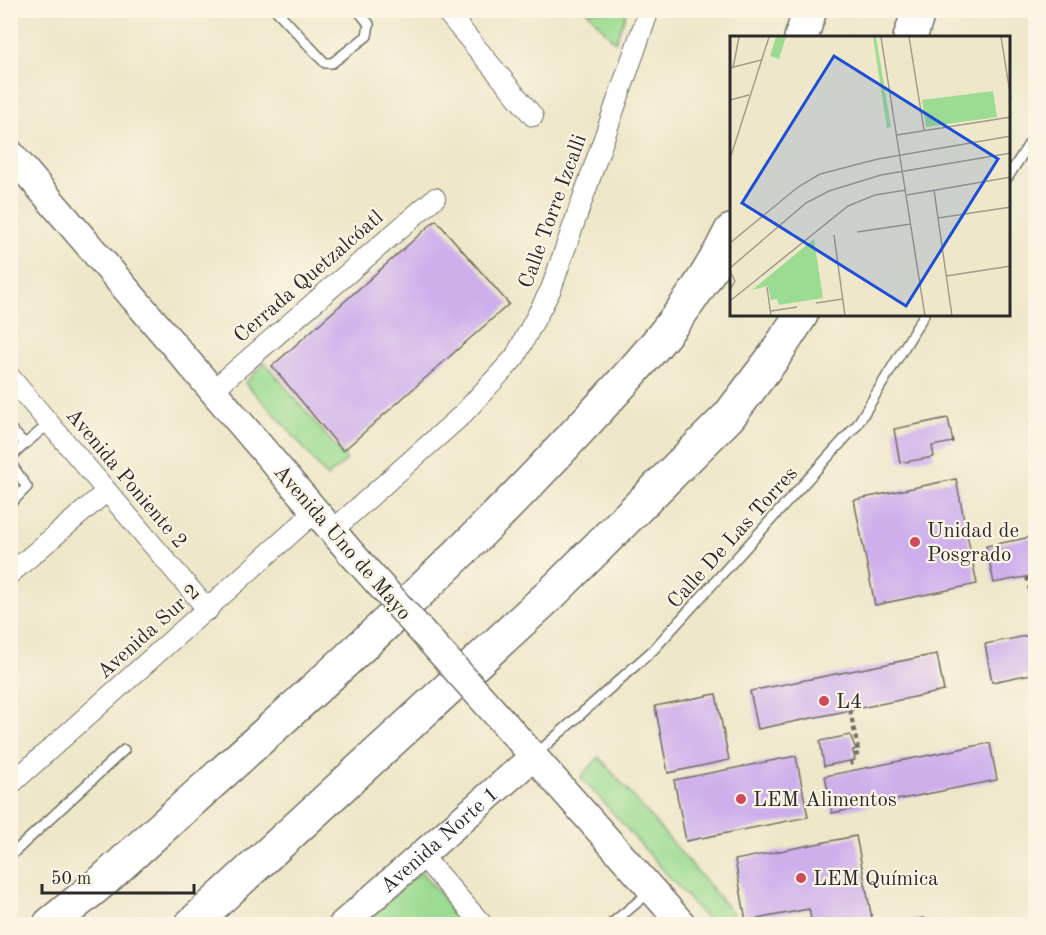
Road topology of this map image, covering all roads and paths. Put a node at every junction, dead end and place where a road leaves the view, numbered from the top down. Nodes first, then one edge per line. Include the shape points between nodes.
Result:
1 (276, 10) edge
2 (358, 10) edge
3 (445, 10) edge
4 (649, 10) edge
5 (810, 10) edge
6 (919, 10) edge
7 (802, 36) edge
8 (911, 36) edge
9 (533, 116) dead end
10 (1035, 133) edge
11 (10, 153) edge
12 (1010, 174) edge
13 (435, 198) dead end
14 (730, 233) edge
15 (800, 316) edge
16 (923, 316) edge
17 (10, 377) edge
18 (213, 390) junction
19 (50, 423) junction
20 (10, 428) edge
21 (25, 444) junction
22 (10, 460) edge
23 (107, 490) junction
24 (10, 504) edge
25 (324, 520) junction
26 (10, 574) edge
27 (1027, 577) dead end
28 (1034, 605) edge
29 (208, 610) junction
30 (1035, 619) edge
31 (850, 710) dead end
32 (124, 750) dead end
33 (854, 755) dead end
34 (534, 756) junction
35 (851, 761) dead end
36 (853, 770) dead end
37 (10, 785) edge
38 (10, 855) edge
39 (423, 857) junction
40 (652, 890) junction
41 (50, 924) edge
42 (192, 924) edge
43 (343, 924) edge
44 (482, 924) edge
45 (611, 924) edge
46 (682, 924) edge

1 - 2 lane via 325,63 332,63 367,36 369,24
3 - 9 street
4 - 25 street, Calle Torre Izcalli via 552,289 514,357 462,415
5 - 7 highway
6 - 8 highway
10 - 12 lane
11 - 18 main road, Avenida Uno de Mayo
13 - 18 street, Cerrada Quetzalcóatl
14 - 41 highway via 686,306 647,357 489,527 104,880
15 - 42 highway via 729,416 552,593
16 - 34 lane, Calle De Las Torres via 857,425 653,651
17 - 19 street, Avenida Poniente 2
18 - 25 main road, Avenida Uno de Mayo
19 - 21 lane
19 - 23 street, Avenida Poniente 2
20 - 21 lane
21 - 22 lane
22 - 24 lane via 27,482 27,487
23 - 26 street
23 - 29 street, Avenida Poniente 2
25 - 29 street, Avenida Sur 2
25 - 34 main road, Avenida Uno de Mayo, bridge
27 - 28 path
28 - 30 path
29 - 37 street, Avenida Sur 2
31 - 33 path via 859,754
32 - 38 lane
34 - 39 main road, Avenida Norte 1
34 - 40 main road, Avenida Uno de Mayo
35 - 36 path
39 - 43 main road, Avenida Norte 1
39 - 44 street
40 - 45 lane
40 - 46 main road, Avenida Uno de Mayo

